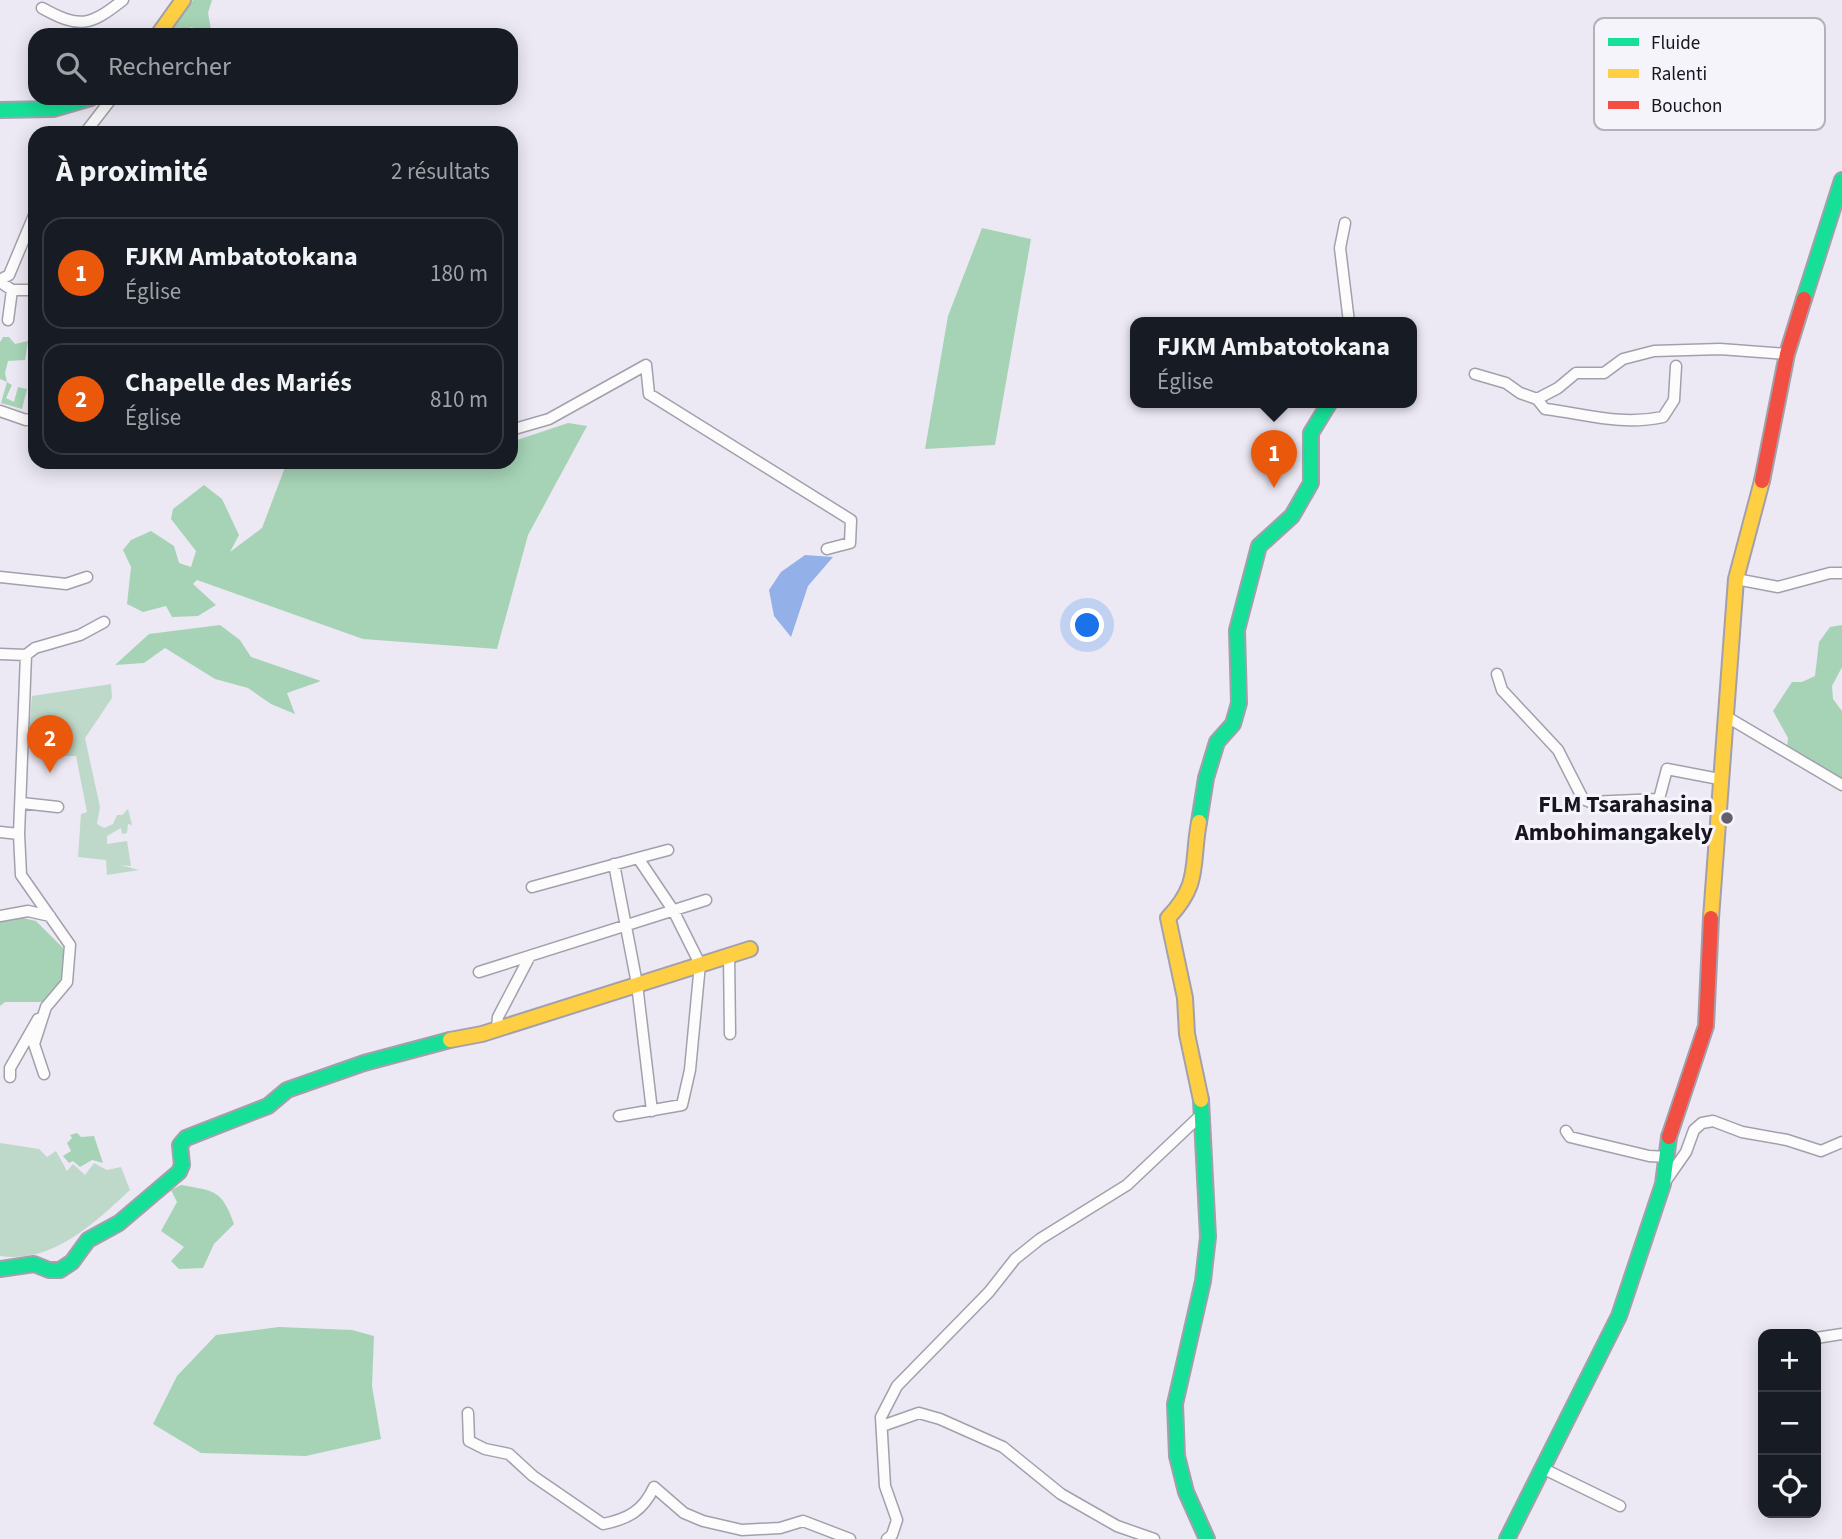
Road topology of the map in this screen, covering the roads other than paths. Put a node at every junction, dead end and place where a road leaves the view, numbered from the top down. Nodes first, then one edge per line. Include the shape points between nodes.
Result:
1 (123, 0) edge
2 (183, 0) edge
3 (42, 8) dead end
4 (163, 28) edge
5 (67, 105) edge
6 (107, 105) edge
7 (0, 110) edge
8 (90, 126) edge
9 (1842, 180) edge
10 (1345, 223) dead end
11 (28, 230) edge
12 (0, 281) edge
13 (12, 289) junction
14 (28, 290) edge
15 (1348, 317) edge
16 (8, 320) dead end
17 (1787, 354) junction
18 (1676, 366) dead end
19 (1475, 374) dead end
20 (1537, 399) junction
21 (1326, 408) edge
22 (0, 411) edge
23 (28, 419) edge
24 (518, 428) edge
25 (827, 549) dead end
26 (1842, 573) edge
27 (0, 577) edge
28 (87, 577) dead end
29 (1736, 579) junction
30 (104, 622) dead end
31 (0, 654) edge
32 (26, 655) junction
33 (1497, 674) dead end
34 (1727, 717) junction
35 (1719, 779) junction
36 (1842, 785) edge
37 (22, 803) junction
38 (58, 807) dead end
39 (0, 832) edge
40 (19, 834) junction
41 (668, 850) dead end
42 (639, 858) junction
43 (614, 864) junction
44 (532, 887) dead end
45 (706, 900) dead end
46 (673, 910) junction
47 (0, 916) edge
48 (50, 916) junction
49 (626, 926) junction
50 (750, 949) dead end
51 (729, 955) junction
52 (530, 956) junction
53 (700, 964) junction
54 (479, 972) dead end
55 (637, 984) junction
56 (46, 1007) junction
57 (497, 1028) junction
58 (730, 1034) dead end
59 (44, 1074) dead end
60 (10, 1077) dead end
61 (652, 1111) junction
62 (619, 1115) dead end
63 (1201, 1115) junction
64 (1566, 1131) dead end
65 (1842, 1142) edge
66 (1667, 1157) junction
67 (1663, 1184) junction
68 (0, 1269) edge
69 (1842, 1334) edge
70 (1821, 1337) edge
71 (468, 1413) dead end
72 (882, 1426) junction
73 (1542, 1468) junction
74 (1620, 1506) dead end
75 (850, 1539) edge
76 (887, 1539) edge
77 (1154, 1539) edge
78 (1207, 1539) edge
79 (1507, 1539) edge

1 - 3 street via 98,19 88,20 67,22
2 - 4 street
5 - 7 street
6 - 8 street
9 - 17 street
10 - 15 street via 1340,248
11 - 12 street via 9,275
12 - 13 street
13 - 14 street
13 - 16 street
17 - 20 street via 1654,351 1623,359 1604,373 1576,373
17 - 29 street via 1761,486
18 - 20 street via 1674,400 1663,417 1635,423 1602,420 1545,409
19 - 20 street
21 - 63 street via 1311,433 1311,483 1292,516 1259,545 1237,630 1239,703 1233,724 1217,742 1206,778 1194,850 1195,874 1186,899 1168,918 1185,998
22 - 23 street
24 - 25 street via 549,419 646,365 649,394 851,520 850,542
26 - 29 street via 1777,587
27 - 28 street via 66,584
29 - 34 street
30 - 32 street
31 - 32 street
32 - 37 street
33 - 35 street via 1502,690 1558,750 1583,799 1659,799 1667,769
34 - 35 street
34 - 36 street
35 - 66 street via 1706,1027 1684,1086
37 - 38 street
37 - 40 street
39 - 40 street
40 - 48 street via 21,875
41 - 42 street
42 - 43 street
42 - 46 street
43 - 44 street
43 - 49 street
45 - 46 street
46 - 49 street
46 - 53 street
47 - 48 street via 28,911
48 - 56 street via 70,945 66,982
49 - 52 street
49 - 55 street
50 - 51 street
51 - 53 street
51 - 58 street
52 - 54 street
52 - 57 street via 498,1017
53 - 55 street
53 - 61 street via 690,1070 682,1105
55 - 57 street
55 - 61 street
56 - 59 street via 34,1044
56 - 60 street via 10,1068
57 - 68 street via 420,1046 288,1090 268,1106 186,1138 180,1144 178,1172 119,1223 88,1240 72,1262 60,1270 34,1264
61 - 62 street
63 - 72 street via 1127,1185 1015,1259 897,1386 881,1417
63 - 78 street via 1209,1237 1175,1404 1177,1456 1186,1492
64 - 66 street via 1570,1137 1588,1142
65 - 67 street via 1821,1151 1713,1121 1702,1123
66 - 67 street
67 - 73 street via 1619,1316
69 - 70 street
71 - 75 street via 469,1441 509,1454 603,1524 645,1507 654,1488 684,1513 703,1521 742,1530 780,1528 803,1521
72 - 76 street via 885,1486 897,1520
72 - 77 street via 919,1413 940,1419 1003,1447 1061,1494 1117,1525
73 - 74 street
73 - 79 street

